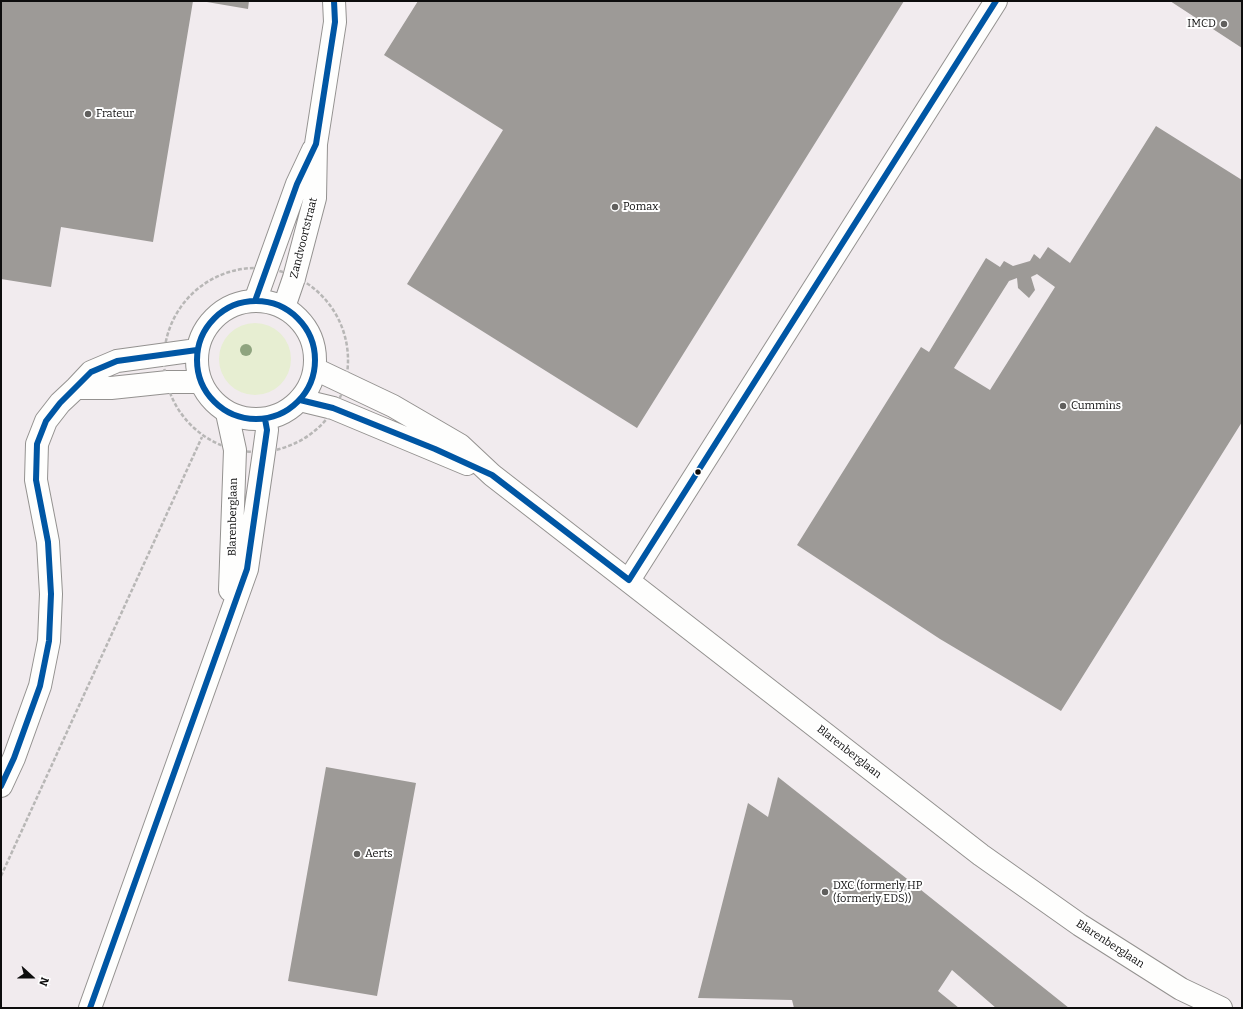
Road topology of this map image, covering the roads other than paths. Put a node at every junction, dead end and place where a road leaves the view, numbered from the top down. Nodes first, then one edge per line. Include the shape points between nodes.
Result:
1 (334, 1) edge
2 (996, 1) edge
3 (316, 144) junction
4 (255, 301) junction
5 (284, 308) junction
6 (197, 350) junction
7 (315, 369) junction
8 (200, 382) junction
9 (76, 388) junction
10 (300, 400) junction
11 (227, 413) junction
12 (265, 419) junction
13 (492, 475) junction
14 (629, 580) junction
15 (227, 621) junction
16 (1, 786) edge
17 (90, 1008) edge
18 (1221, 1008) edge

1 - 3 street, Zandvoortstraat via 335,22
2 - 14 street
3 - 4 street, Zandvoortstraat via 297,184
3 - 5 street, Zandvoortstraat via 315,198
4 - 5 street via 270,302
4 - 6 street via 239,303 211,320 202,334
5 - 7 street via 298,318 309,333 315,350
6 - 8 street via 196,366
6 - 9 street via 117,361 91,372
7 - 10 street via 310,385
7 - 13 street, Blarenberglaan via 393,406 460,445
8 - 9 street
8 - 11 street via 211,400
9 - 16 street via 46,421 37,444 36,480 48,542 51,594 49,641 40,686
10 - 12 street via 284,413
10 - 13 street, Blarenberglaan via 333,408
11 - 12 street via 245,419
11 - 15 street, Blarenberglaan via 235,450 232,568
12 - 15 street, Blarenberglaan via 267,430 247,569
13 - 14 street, Blarenberglaan
14 - 18 street, Blarenberglaan via 981,855 1181,989
15 - 17 street, Blarenberglaan

